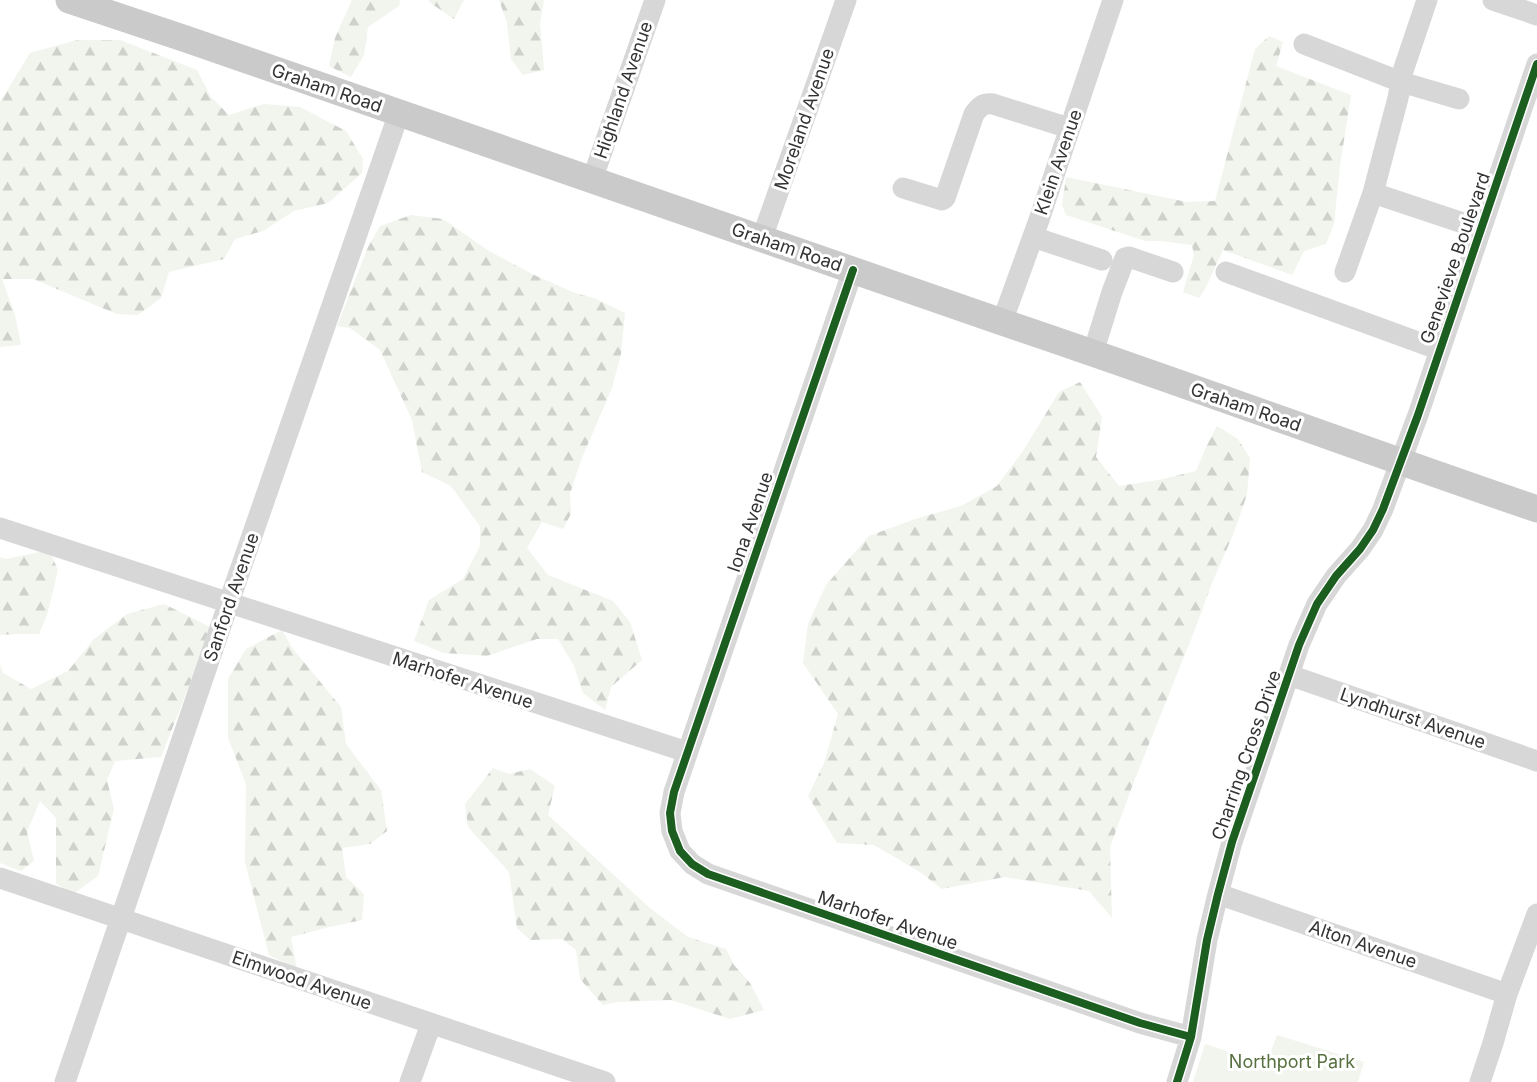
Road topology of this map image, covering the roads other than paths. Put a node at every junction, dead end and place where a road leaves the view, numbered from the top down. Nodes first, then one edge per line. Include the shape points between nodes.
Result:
1 (69, 0) edge
2 (655, 0) edge
3 (846, 0) edge
4 (1113, 0) edge
5 (1427, 0) edge
6 (1493, 0) edge
7 (1537, 15) edge
8 (1304, 44) dead end
9 (1537, 64) edge
10 (1401, 82) junction
11 (1459, 99) dead end
12 (399, 113) junction
13 (1070, 128) junction
14 (592, 180) junction
15 (903, 188) dead end
16 (1373, 193) junction
17 (1481, 230) junction
18 (1033, 237) junction
19 (762, 238) junction
20 (1102, 260) dead end
21 (853, 270) junction
22 (1173, 272) dead end
23 (1226, 272) dead end
24 (1346, 272) dead end
25 (1002, 322) junction
26 (1440, 350) junction
27 (1093, 353) junction
28 (1401, 461) junction
29 (1537, 508) edge
30 (0, 528) edge
31 (229, 602) junction
32 (1290, 675) junction
33 (687, 752) junction
34 (1537, 761) edge
35 (0, 878) edge
36 (1218, 894) junction
37 (1537, 914) edge
38 (121, 919) junction
39 (1507, 994) junction
40 (431, 1024) junction
41 (1191, 1037) junction
42 (65, 1082) edge
43 (410, 1082) edge
44 (605, 1082) edge
45 (1178, 1082) edge
46 (1480, 1082) edge

1 - 12 main road, Graham Road
2 - 14 street, Highland Avenue
3 - 19 street, Moreland Avenue
4 - 13 street, Klein Avenue
5 - 10 street
6 - 7 street
8 - 10 street
9 - 17 street, Genevieve Boulevard
10 - 11 street
10 - 16 street
12 - 14 main road, Graham Road
12 - 31 street, Sanford Avenue
13 - 15 street via 985,103 974,114 945,198
13 - 18 street, Klein Avenue
14 - 19 main road, Graham Road
16 - 17 street
16 - 24 street
17 - 26 street, Genevieve Boulevard
18 - 20 street
18 - 25 street, Klein Avenue
19 - 21 main road, Graham Road
21 - 25 main road, Graham Road
21 - 33 street, Iona Avenue
22 - 27 street via 1125,258
23 - 26 street
25 - 27 main road, Graham Road
26 - 28 street, Genevieve Boulevard
27 - 28 main road, Graham Road
28 - 29 main road, Graham Road
28 - 32 street, Charring Cross Drive via 1372,530 1317,604
30 - 31 street, Marhofer Avenue
31 - 33 street, Marhofer Avenue
31 - 38 street, Sanford Avenue
32 - 34 street, Lyndhurst Avenue
32 - 36 street, Charring Cross Drive
33 - 41 street, Marhofer Avenue via 669,813 672,831 680,851 708,874 1140,1023
35 - 38 street, Elmwood Avenue
36 - 39 street, Alton Avenue
36 - 41 street, Charring Cross Drive
37 - 39 street
38 - 40 street, Elmwood Avenue
38 - 42 street, Sanford Avenue
39 - 46 street
40 - 43 street
40 - 44 street, Elmwood Avenue
41 - 45 street, Charring Cross Drive

